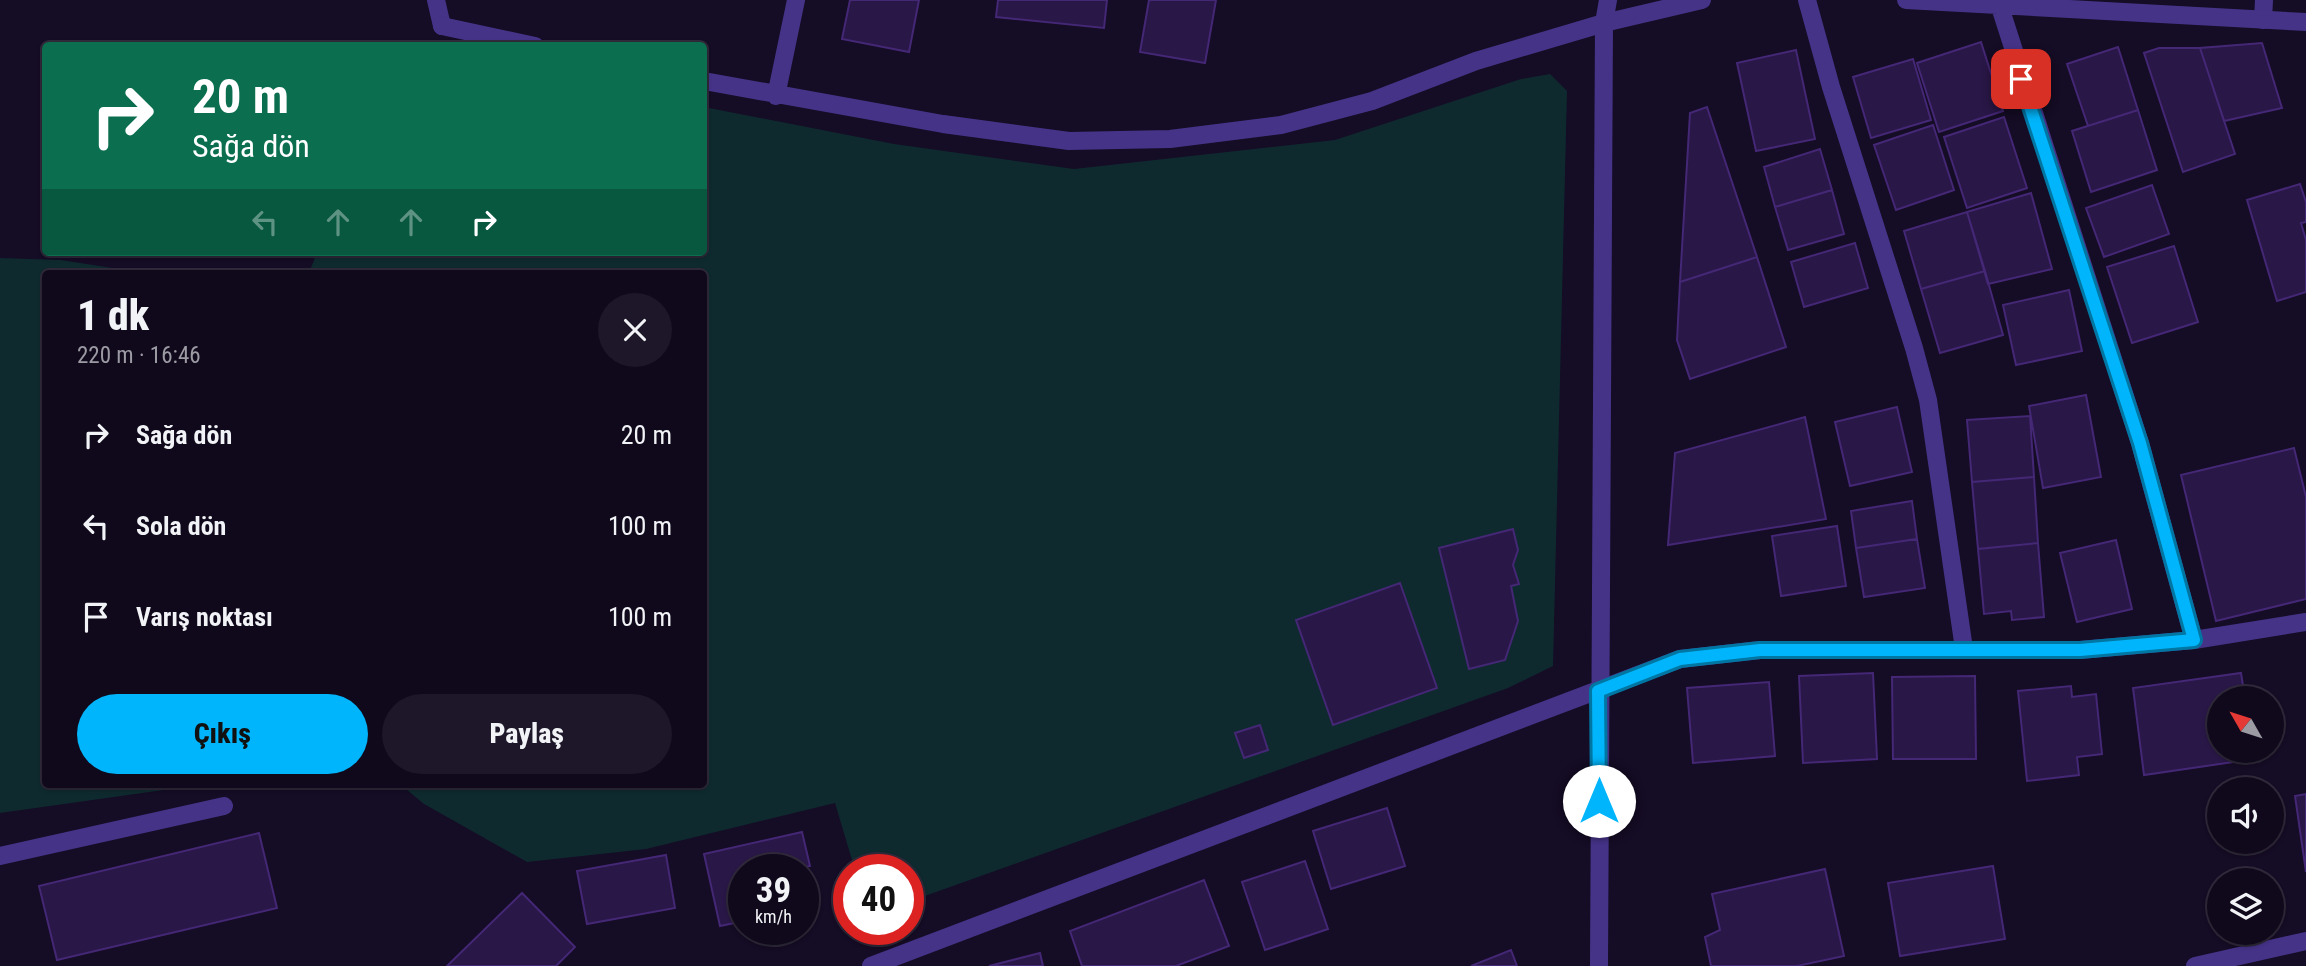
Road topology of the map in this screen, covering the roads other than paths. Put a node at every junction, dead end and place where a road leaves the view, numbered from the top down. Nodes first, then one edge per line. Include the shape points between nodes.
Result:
1 (436, 0) edge
2 (796, 0) edge
3 (1608, 0) edge
4 (1702, 0) edge
5 (1807, 0) edge
6 (1906, 0) edge
7 (2264, 0) edge
8 (2066, 5) edge
9 (2000, 7) junction
10 (2263, 20) junction
11 (2306, 22) edge
12 (1604, 23) junction
13 (516, 42) edge
14 (707, 82) edge
15 (776, 96) junction
16 (2306, 622) edge
17 (2194, 640) junction
18 (1964, 649) junction
19 (1598, 691) junction
20 (224, 806) dead end
21 (0, 856) edge
22 (2306, 941) edge
23 (906, 960) edge
24 (871, 966) edge
25 (1599, 966) edge
26 (2195, 966) edge

1 - 13 street via 442,26
2 - 15 street
3 - 12 street
4 - 12 street
5 - 18 street via 1928,400
6 - 9 street
7 - 10 street
8 - 9 street
8 - 10 street
9 - 17 street via 2140,443
10 - 11 street
12 - 15 street via 1476,61 1372,102 1281,125 1170,139 1069,141
12 - 19 street
14 - 15 street
16 - 17 street
17 - 18 street via 2080,650
18 - 19 street via 1760,650 1680,659
19 - 23 street
19 - 25 street
20 - 21 street
22 - 26 street
23 - 24 street

